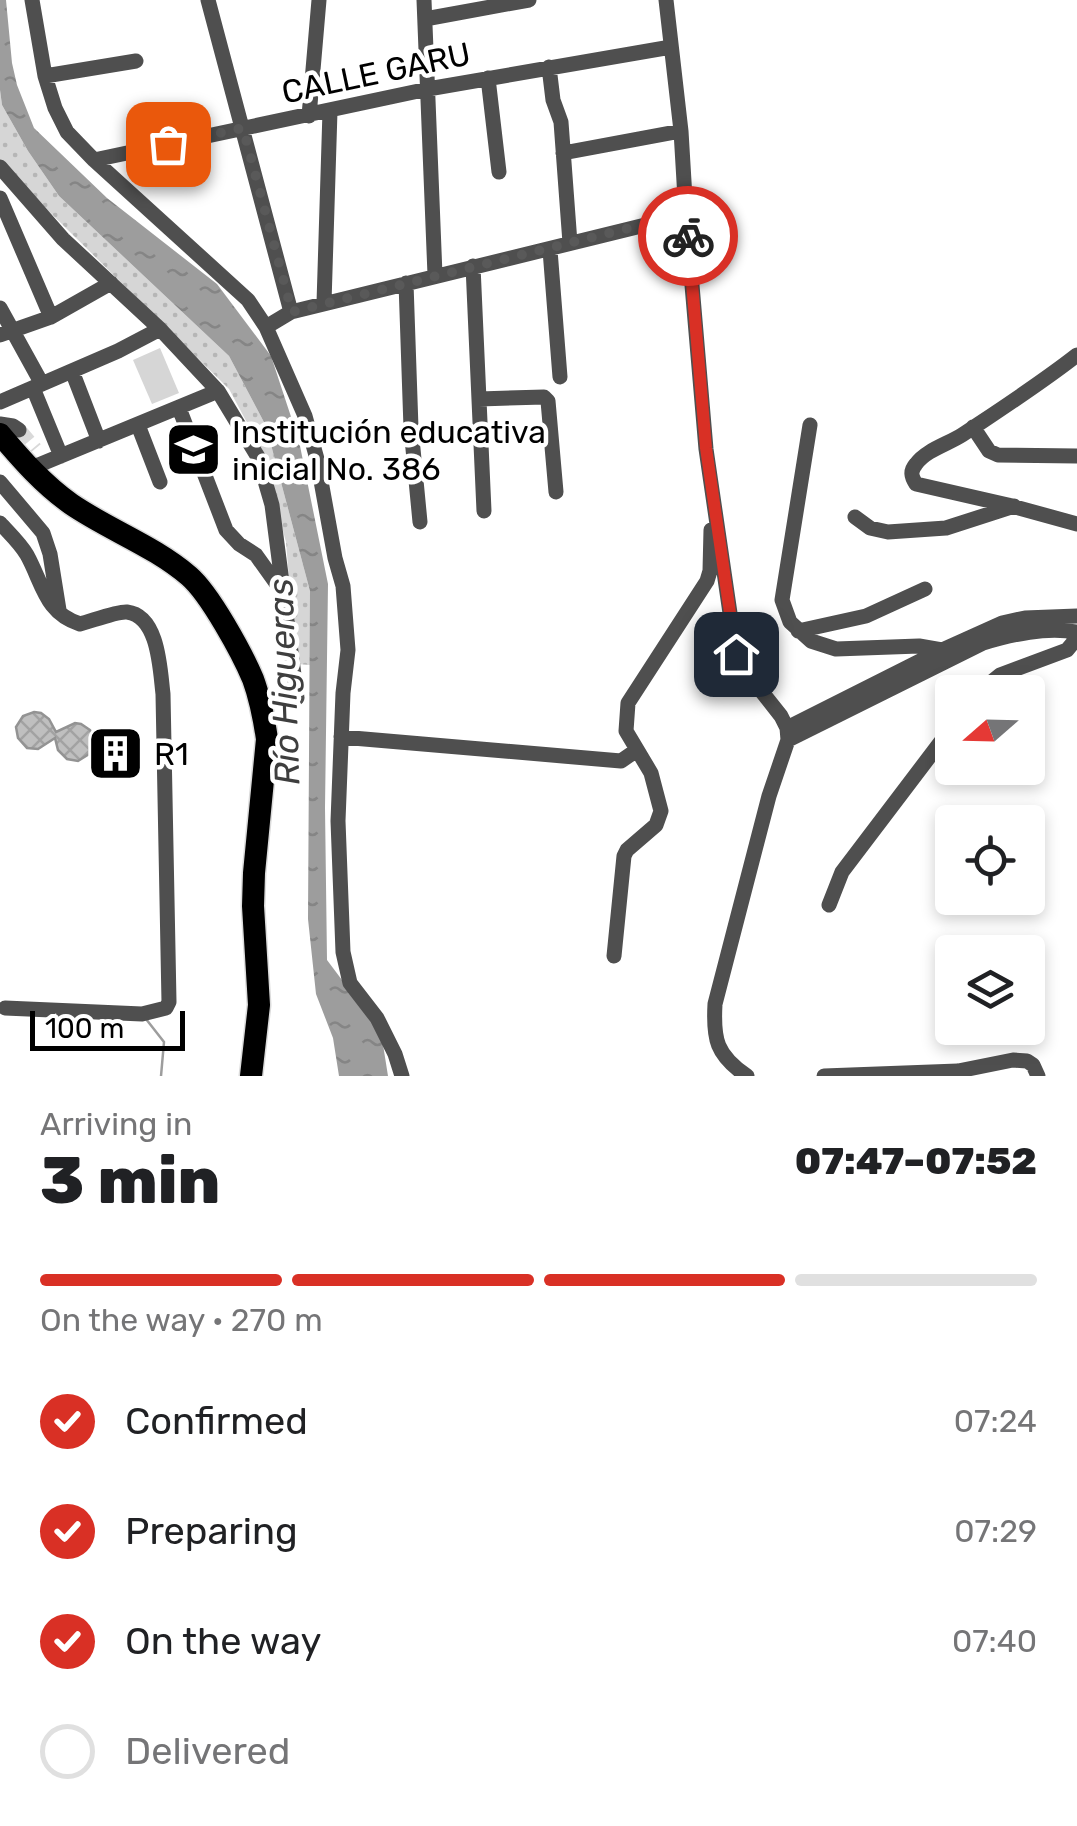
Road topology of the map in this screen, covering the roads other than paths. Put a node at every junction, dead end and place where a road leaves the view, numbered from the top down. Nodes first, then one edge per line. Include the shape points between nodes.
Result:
1 (32, 0) edge
2 (208, 0) edge
3 (319, 0) edge
4 (424, 0) edge
5 (530, 0) edge
6 (666, 0) edge
7 (425, 19) junction
8 (671, 48) junction
9 (136, 61) dead end
10 (548, 67) junction
11 (46, 76) junction
12 (488, 78) junction
13 (428, 89) junction
14 (330, 111) junction
15 (309, 116) junction
16 (243, 128) junction
17 (682, 131) junction
18 (563, 153) junction
19 (94, 160) junction
20 (0, 167) edge
21 (499, 172) dead end
22 (0, 198) edge
23 (33, 206) junction
24 (686, 214) junction
25 (11, 222) junction
26 (570, 243) junction
27 (550, 250) junction
28 (472, 266) junction
29 (435, 275) junction
30 (406, 283) junction
31 (111, 284) junction
32 (324, 303) junction
33 (0, 308) edge
34 (292, 312) junction
35 (50, 316) junction
36 (266, 327) junction
37 (160, 329) junction
38 (7, 333) edge
39 (1077, 355) edge
40 (72, 371) junction
41 (560, 377) dead end
42 (38, 386) junction
43 (218, 392) junction
44 (479, 399) junction
45 (0, 402) edge
46 (179, 408) junction
47 (0, 424) edge
48 (138, 424) junction
49 (810, 425) dead end
50 (972, 427) junction
51 (10, 432) edge
52 (99, 441) junction
53 (61, 456) junction
54 (1077, 456) edge
55 (32, 459) junction
56 (0, 482) edge
57 (160, 482) dead end
58 (556, 492) dead end
59 (713, 502) junction
60 (1014, 506) junction
61 (484, 511) dead end
62 (855, 517) dead end
63 (420, 522) dead end
64 (0, 523) edge
65 (1077, 524) edge
66 (278, 548) junction
67 (256, 555) junction
68 (925, 589) dead end
69 (284, 594) junction
70 (60, 614) junction
71 (1077, 616) edge
72 (798, 631) junction
73 (1076, 632) edge
74 (942, 650) junction
75 (1000, 675) edge
76 (298, 698) dead end
77 (788, 734) junction
78 (341, 738) junction
79 (935, 749) edge
80 (637, 750) junction
81 (829, 905) dead end
82 (614, 956) dead end
83 (5, 1008) dead end
84 (739, 1073) edge
85 (251, 1076) edge
86 (402, 1076) edge
87 (824, 1076) edge
88 (1038, 1076) edge

1 - 11 street
2 - 16 street
3 - 15 street
4 - 7 street
5 - 7 street
6 - 8 street
7 - 13 street
8 - 10 street, CALLE GARU
8 - 17 street
9 - 11 street
10 - 12 street, CALLE GARU
10 - 18 street
11 - 19 street via 68,132
12 - 13 street, CALLE GARU
12 - 21 street
13 - 14 street, CALLE GARU
13 - 29 street
14 - 15 street, CALLE GARU
14 - 32 street
15 - 16 street, CALLE GARU
16 - 19 street, CALLE GARU
16 - 34 street
17 - 18 street
17 - 24 street
18 - 26 street
19 - 36 street via 248,300
20 - 23 street
22 - 25 street
23 - 25 street
23 - 31 street
24 - 26 street
24 - 59 street
25 - 35 street
26 - 27 street
27 - 28 street
27 - 41 street
28 - 29 street
28 - 44 street
29 - 30 street
30 - 32 street
30 - 63 street
31 - 35 street
31 - 37 street
32 - 34 street
33 - 38 street
34 - 36 street
35 - 38 street
36 - 78 street via 305,416 343,586
37 - 40 street
37 - 43 street
38 - 42 street
39 - 50 street
40 - 42 street
40 - 52 street
42 - 45 street
42 - 53 street
43 - 46 street
43 - 66 street via 258,457
44 - 58 street via 548,401
44 - 61 street
46 - 48 street
46 - 67 street via 226,530
47 - 51 street via 13,426
48 - 52 street
48 - 57 street
49 - 72 street via 782,600
50 - 54 street via 998,455
50 - 60 street via 913,466 913,481
51 - 55 highway
52 - 53 street
53 - 55 street
55 - 85 highway via 70,503 191,577 253,679 266,739 254,862 259,1005
56 - 70 street via 43,533
59 - 77 street via 736,654
59 - 80 street via 707,581 628,703 626,731
60 - 62 street via 946,528 888,532
60 - 65 street
64 - 70 street
66 - 67 street
66 - 69 street
67 - 69 street
68 - 72 street via 866,616
69 - 76 street
70 - 83 street via 80,624 125,612 140,618 158,650 169,1002 142,1014
71 - 74 street via 1002,623
72 - 74 street via 836,648
73 - 75 street via 1068,650
73 - 77 street via 1016,634 983,644
74 - 77 street
77 - 84 street via 714,1004 714,1034
78 - 80 street via 621,761
78 - 86 street via 343,952 350,983 376,1018
79 - 81 street via 842,872
80 - 82 street via 661,811 656,825 624,856
87 - 88 street via 958,1072 1014,1060 1027,1061

